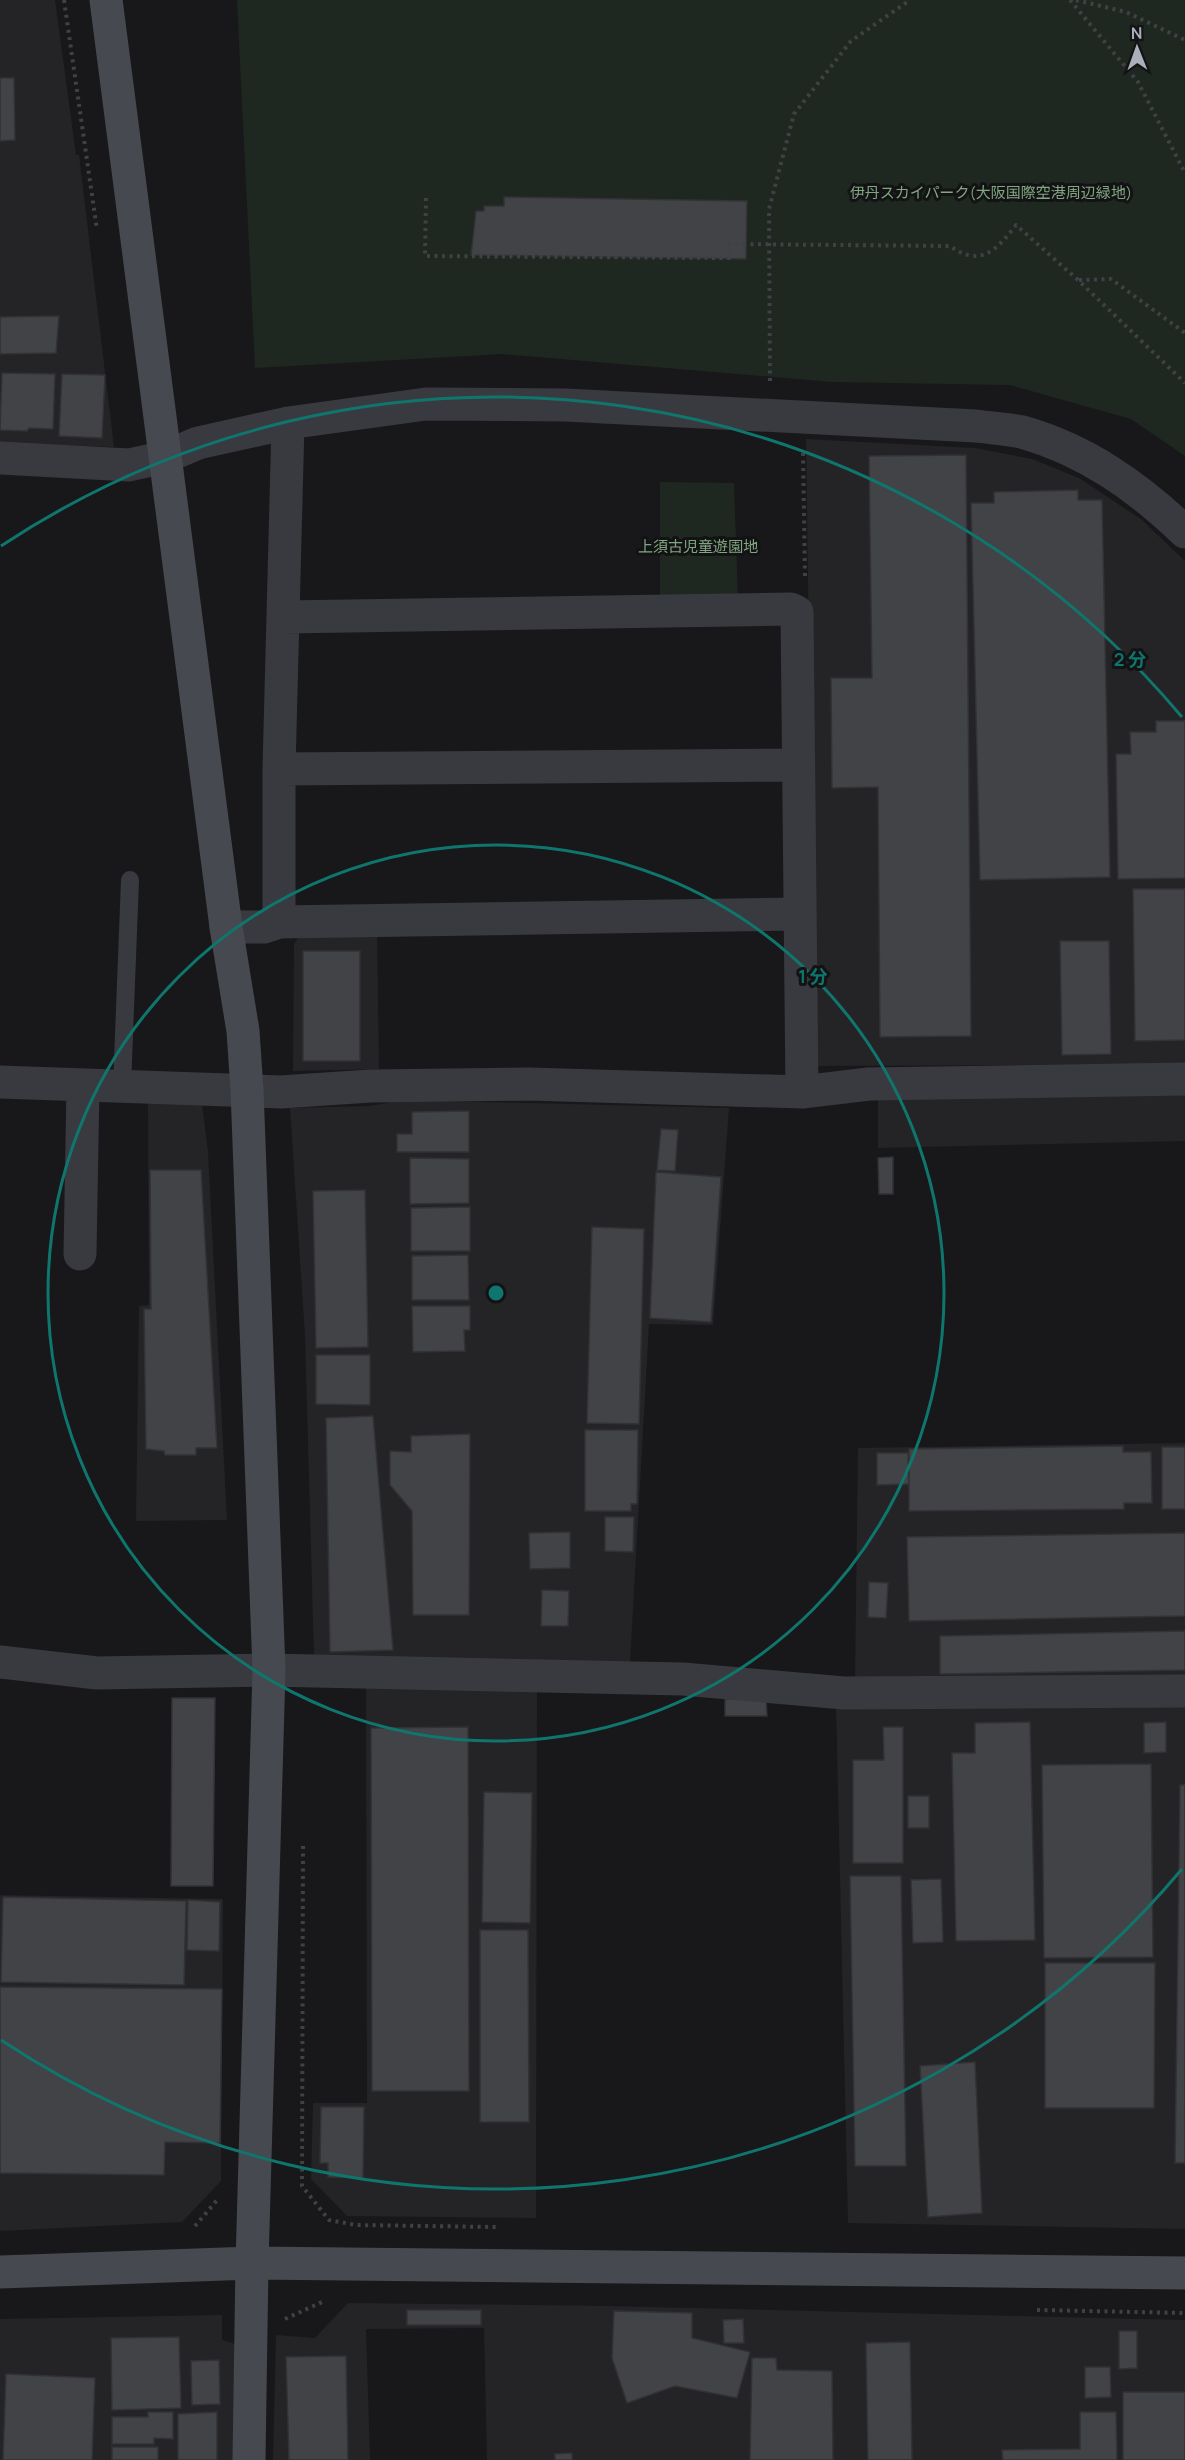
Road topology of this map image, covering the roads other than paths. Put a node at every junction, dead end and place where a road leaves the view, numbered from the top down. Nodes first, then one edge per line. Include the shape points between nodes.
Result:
1 (106, 0) edge
2 (288, 423) junction
3 (165, 457) junction
4 (0, 458) edge
5 (1185, 532) edge
6 (284, 617) junction
7 (797, 765) junction
8 (279, 769) junction
9 (130, 880) dead end
10 (799, 914) junction
11 (279, 922) junction
12 (226, 927) junction
13 (1185, 1079) edge
14 (0, 1082) edge
15 (83, 1085) junction
16 (122, 1086) junction
17 (247, 1090) junction
18 (802, 1092) junction
19 (80, 1254) dead end
20 (0, 1662) edge
21 (269, 1670) junction
22 (1185, 1691) edge
23 (252, 2263) junction
24 (0, 2272) edge
25 (1185, 2273) edge
26 (249, 2460) edge

1 - 3 street
2 - 3 street via 198,443
2 - 5 street via 426,404 565,405 976,426 1021,432 1112,470
2 - 6 street
3 - 4 street via 129,465
3 - 12 street
6 - 7 street via 791,609 797,612
6 - 8 street
7 - 8 street
7 - 10 street
8 - 11 street
9 - 16 lane
10 - 11 street
10 - 18 street
11 - 12 street via 264,927
12 - 17 street via 243,1031
13 - 18 street via 869,1084
14 - 15 street
15 - 16 street
15 - 19 street
16 - 17 street
17 - 18 street via 529,1084
17 - 21 street
20 - 21 street via 96,1673
21 - 22 street via 683,1679 844,1693
21 - 23 street
23 - 24 street
23 - 25 street
23 - 26 street

